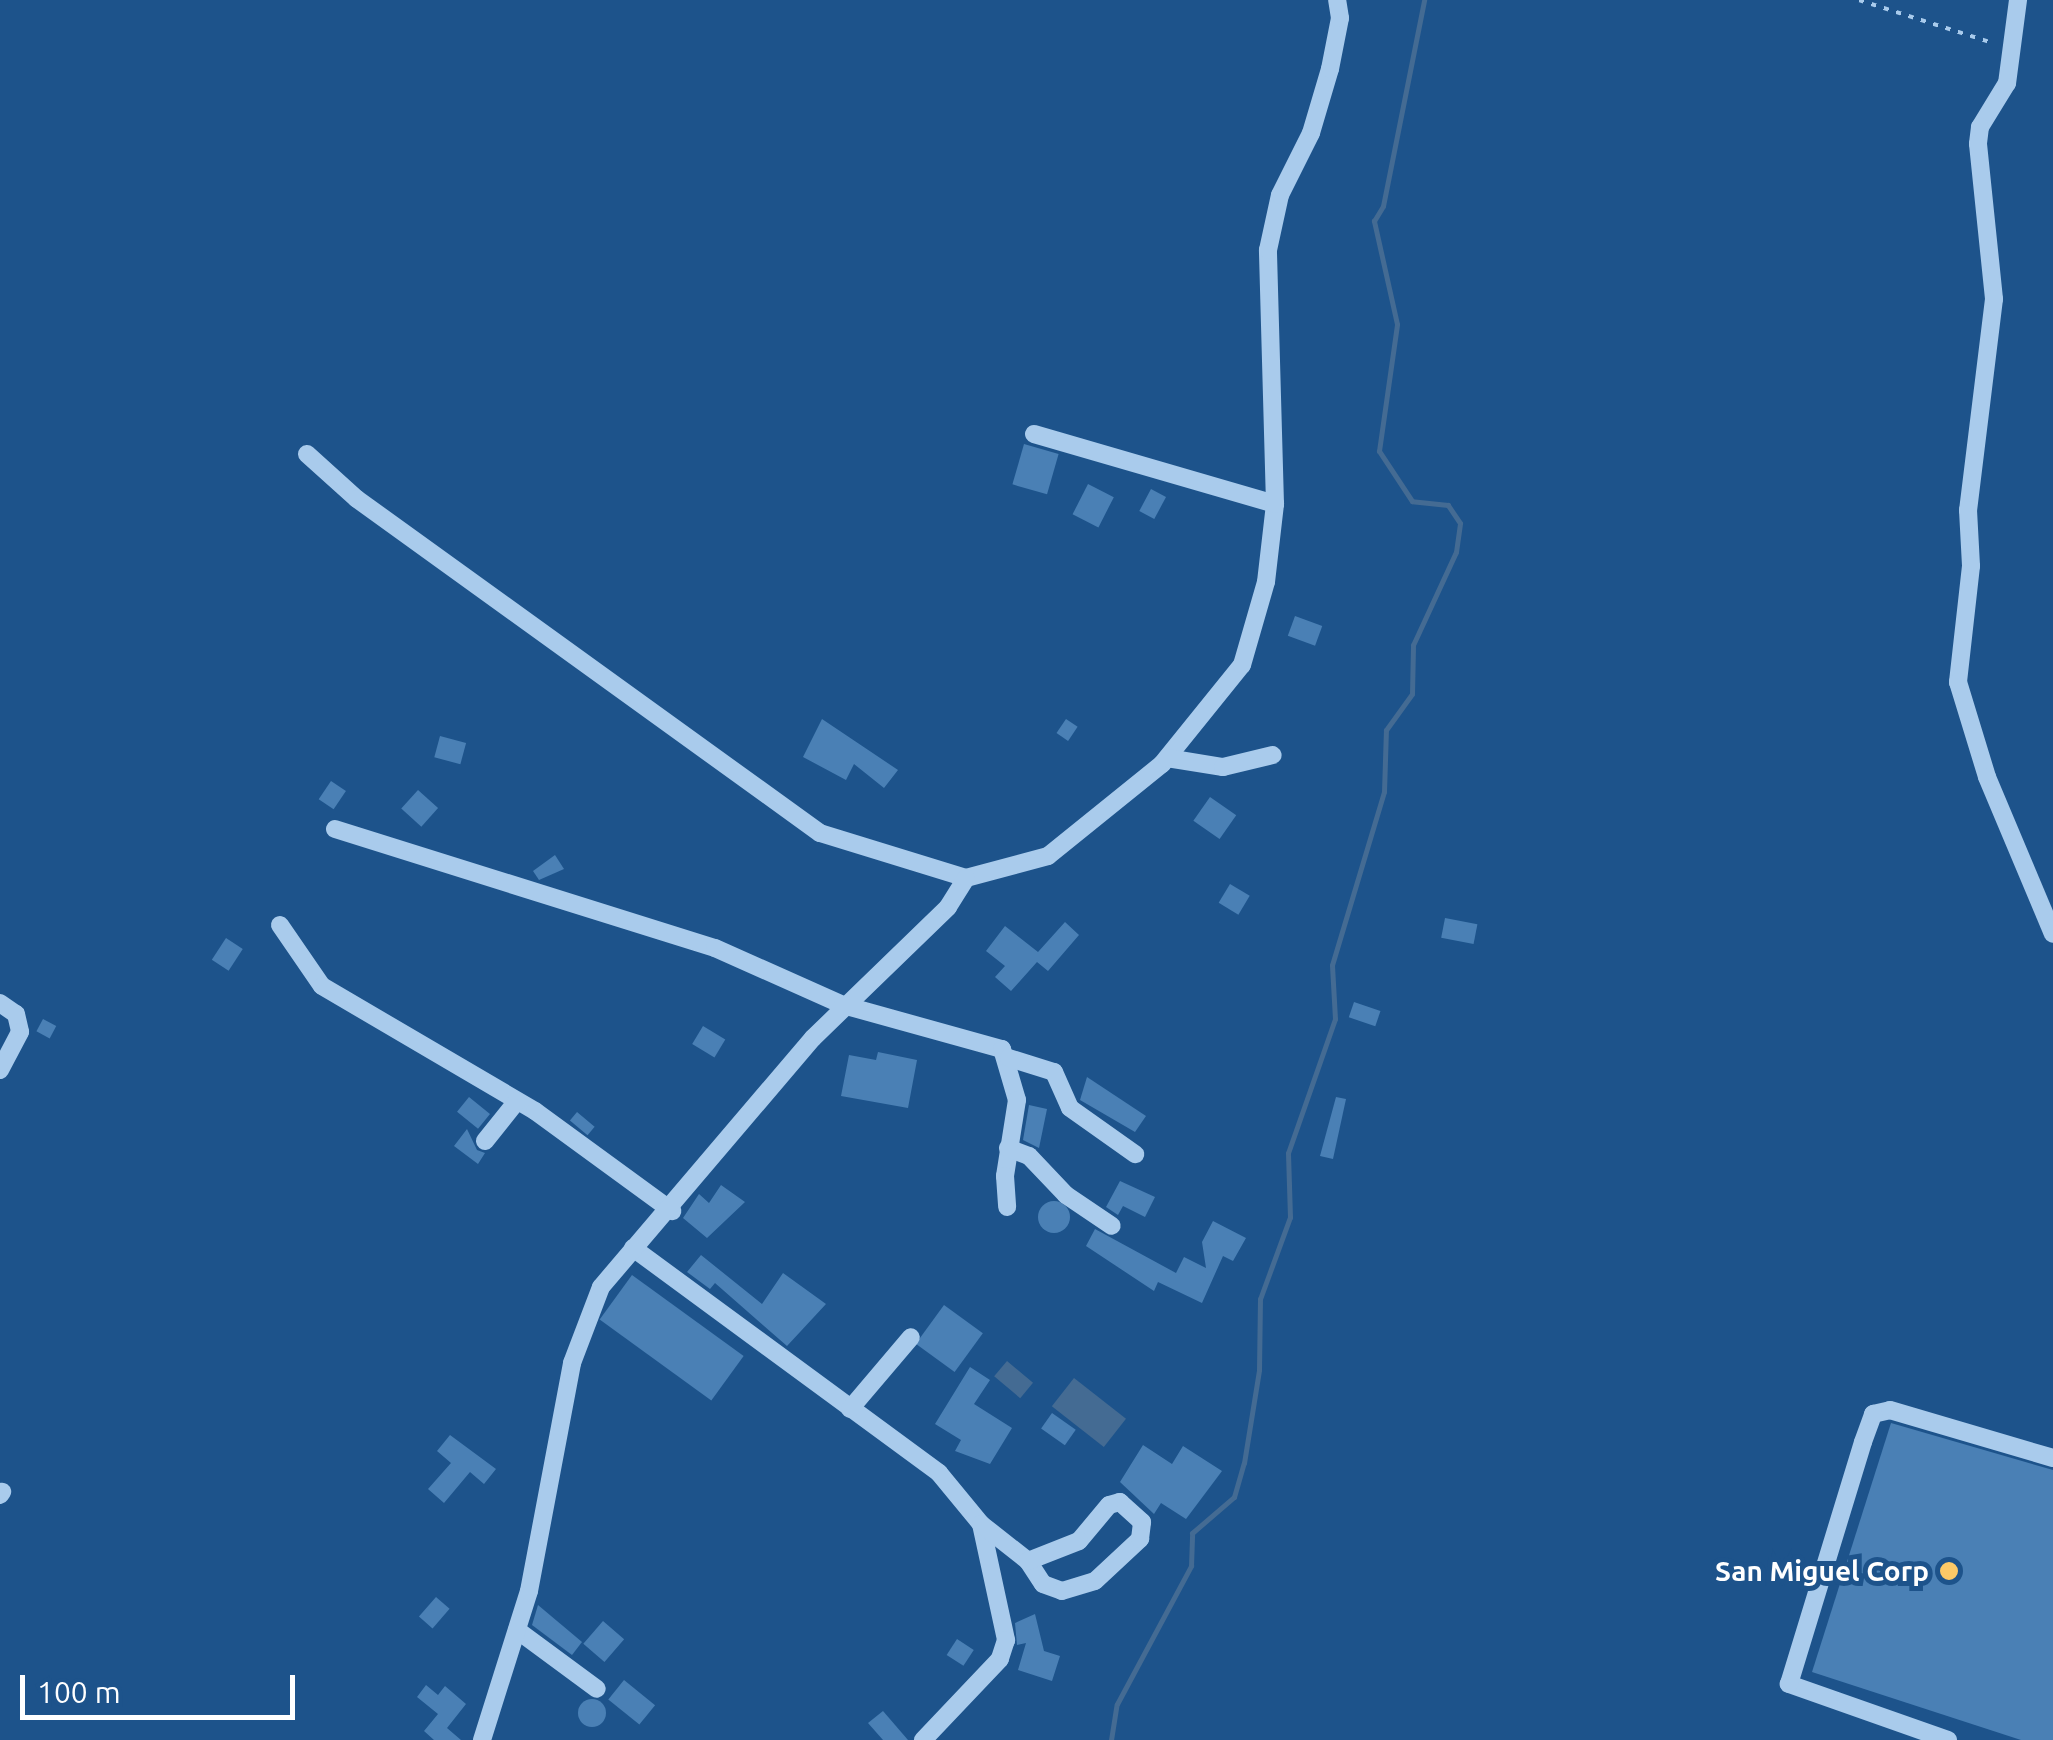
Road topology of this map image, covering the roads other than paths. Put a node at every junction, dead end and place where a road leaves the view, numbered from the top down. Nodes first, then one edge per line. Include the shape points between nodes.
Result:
1 (1337, 0) edge
2 (2018, 0) edge
3 (1034, 434) dead end
4 (308, 454) dead end
5 (1275, 504) junction
6 (1273, 755) dead end
7 (1167, 758) junction
8 (335, 830) dead end
9 (966, 878) junction
10 (280, 925) dead end
11 (2053, 934) edge
12 (0, 1003) edge
13 (843, 1005) junction
14 (1010, 1058) junction
15 (0, 1070) edge
16 (517, 1101) junction
17 (485, 1141) dead end
18 (1008, 1148) junction
19 (1135, 1154) dead end
20 (1006, 1207) dead end
21 (672, 1211) junction
22 (1112, 1226) dead end
23 (634, 1248) junction
24 (911, 1338) dead end
25 (850, 1409) junction
26 (2053, 1458) edge
27 (981, 1524) junction
28 (1028, 1561) junction
29 (518, 1630) junction
30 (597, 1689) dead end
31 (482, 1740) edge
32 (923, 1740) edge
33 (1948, 1740) edge

1 - 5 street via 1330,69 1311,133 1280,195 1268,250
2 - 11 street via 2008,83 1980,127 1978,144 1995,259 1994,299 1968,510 1972,566 1958,682 1987,777
3 - 5 street
4 - 9 street via 356,499 820,833
5 - 7 street via 1266,582 1242,665
6 - 7 street via 1223,766
7 - 9 street via 1048,856
8 - 13 street via 716,948
9 - 13 street via 948,907
10 - 16 street via 322,986
12 - 15 street via 16,1014 20,1032
13 - 14 street via 1002,1049
13 - 21 street
14 - 18 street via 1017,1100
14 - 19 street via 1054,1072 1070,1108
16 - 17 street
16 - 21 street
18 - 20 street
18 - 22 street via 1029,1156 1066,1195
21 - 23 street
23 - 25 street
23 - 29 street via 601,1287 580,1331
24 - 25 street
25 - 27 street via 939,1472
26 - 33 street via 1890,1410 1874,1414 1863,1442 1789,1684
27 - 28 street
27 - 32 street via 1006,1640 992,1668
28 - 28 street via 1042,1584 1074,1590 1095,1581 1140,1539 1142,1522 1120,1502 1110,1505 1079,1541
29 - 30 street
29 - 31 street

